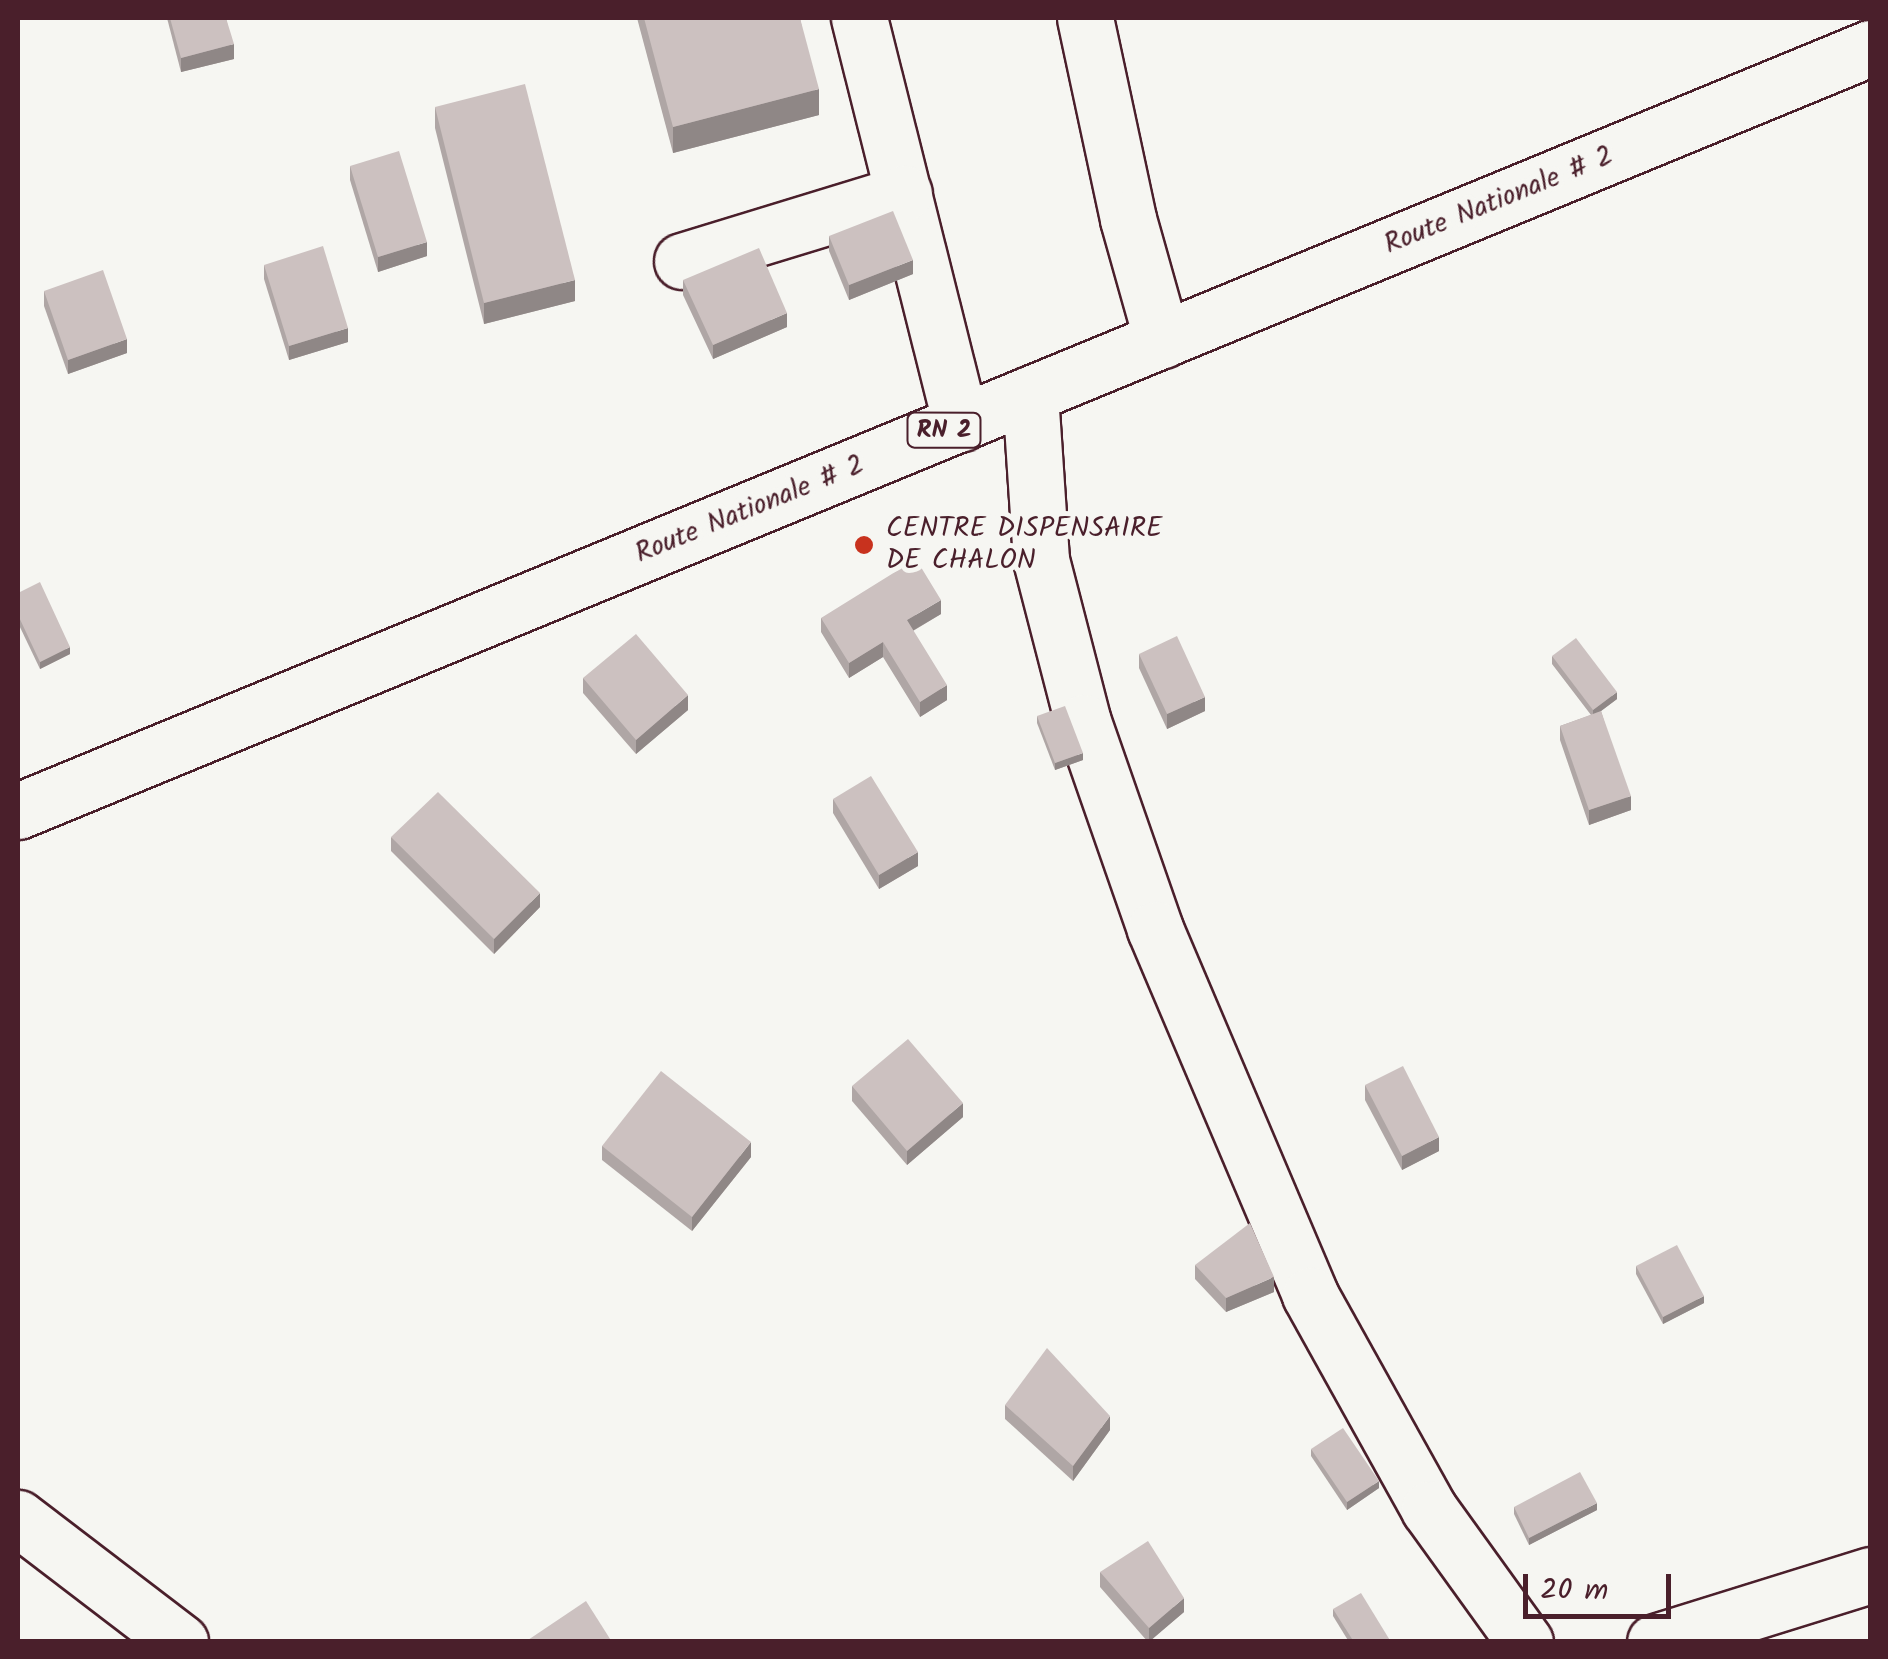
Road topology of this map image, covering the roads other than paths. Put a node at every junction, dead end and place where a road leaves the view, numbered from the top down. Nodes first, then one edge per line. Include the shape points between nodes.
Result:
1 (858, 18) edge
2 (1085, 18) edge
3 (1870, 48) edge
4 (904, 193) junction
5 (682, 261) dead end
6 (1162, 340) junction
7 (1030, 394) junction
8 (960, 424) junction
9 (18, 811) edge
10 (18, 1518) edge
11 (1870, 1575) edge
12 (180, 1642) edge
13 (1525, 1642) edge
14 (1655, 1642) edge

1 - 4 street
2 - 6 street
3 - 6 street, Route Nationale # 2 / RN 2
4 - 5 street
4 - 8 street
6 - 7 street, Route Nationale # 2 / RN 2
7 - 8 street, Route Nationale # 2 / RN 2
7 - 13 street via 1041,560 1082,722 1155,929 1310,1295 1429,1509
8 - 9 street, Route Nationale # 2 / RN 2
10 - 12 street
11 - 14 street

